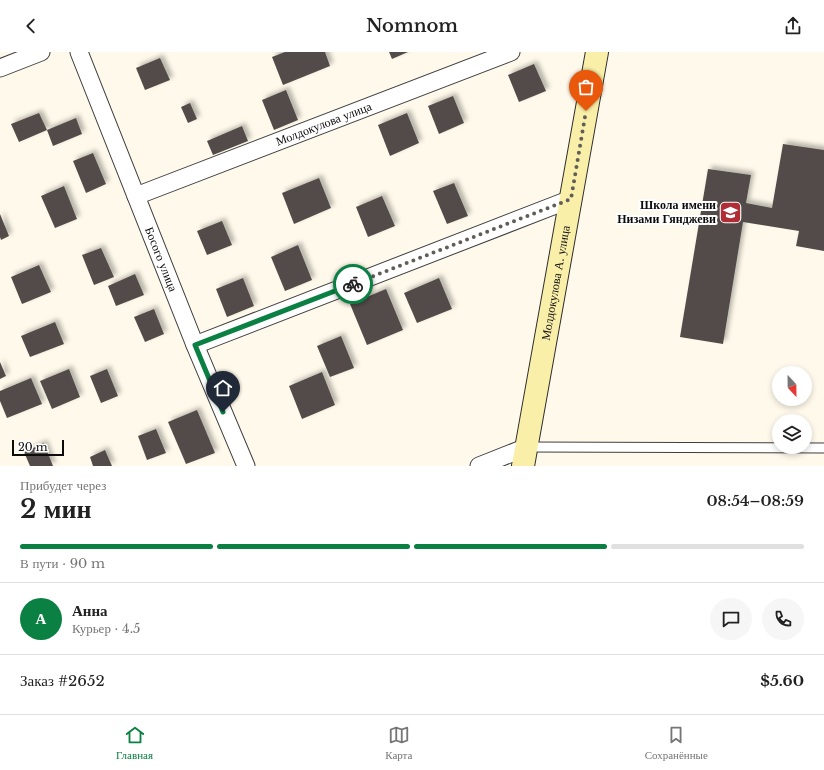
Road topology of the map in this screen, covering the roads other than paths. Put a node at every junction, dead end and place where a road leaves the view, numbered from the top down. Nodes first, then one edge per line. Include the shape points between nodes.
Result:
1 (41, 52) edge
2 (79, 52) edge
3 (511, 52) edge
4 (597, 52) edge
5 (0, 68) edge
6 (136, 196) junction
7 (571, 199) junction
8 (195, 345) junction
9 (824, 448) edge
10 (525, 456) edge
11 (246, 466) edge
12 (479, 466) edge

1 - 5 street
2 - 6 street, Босого улица
3 - 6 street, Молдокулова улица
4 - 7 street, Молдокулова А. улица
6 - 8 street, Босого улица
7 - 8 street
7 - 10 street, Молдокулова А. улица
8 - 11 street, Босого улица
9 - 10 lane
10 - 12 street

